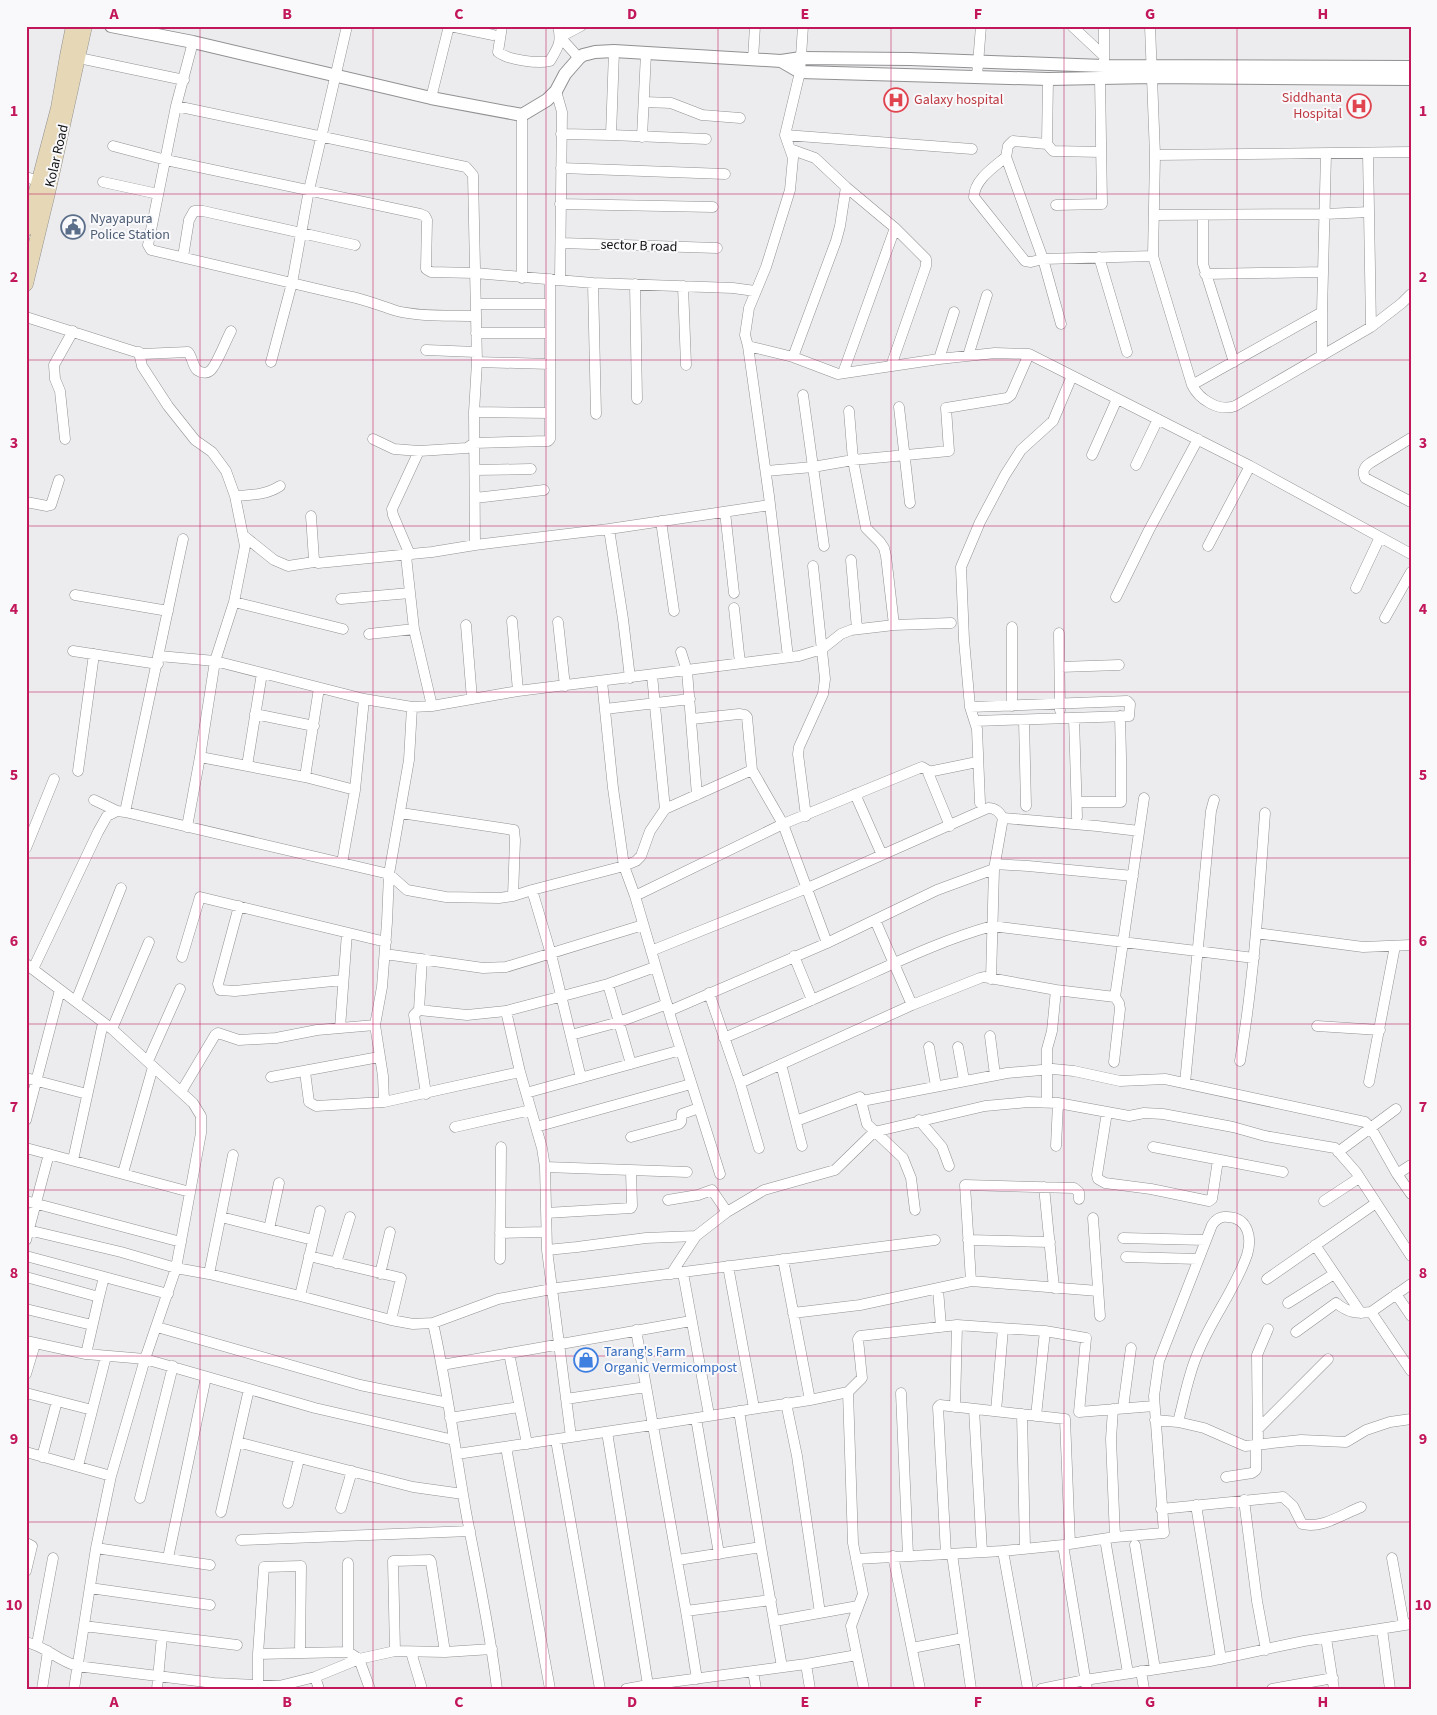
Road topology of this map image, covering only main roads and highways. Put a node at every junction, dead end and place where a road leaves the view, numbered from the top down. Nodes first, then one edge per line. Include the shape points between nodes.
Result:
1 (73, 26) edge
2 (85, 26) edge
3 (32, 179) edge
4 (39, 206) junction
5 (26, 230) edge
6 (26, 284) edge

1 - 3 main road, Kolar Road via 58,108
2 - 4 main road, Kolar Road
3 - 4 main road, Kolar Road
4 - 5 main road, Kolar Road
4 - 6 main road, Kolar Road

